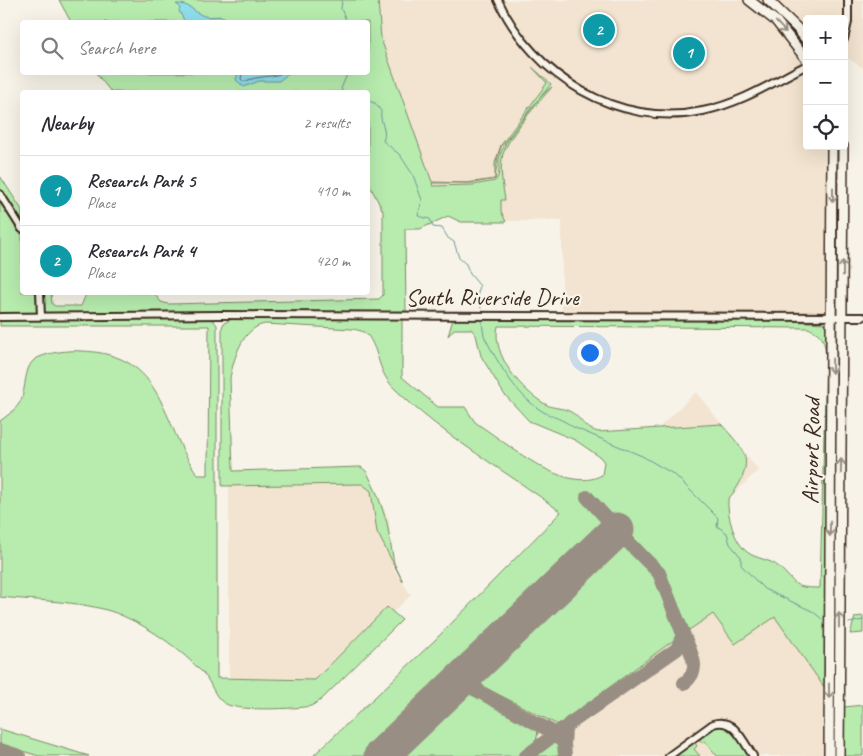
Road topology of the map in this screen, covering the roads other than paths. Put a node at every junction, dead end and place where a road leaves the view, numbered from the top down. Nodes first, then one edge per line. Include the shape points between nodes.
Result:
1 (498, 0) edge
2 (749, 0) edge
3 (768, 0) edge
4 (848, 0) edge
5 (848, 15) edge
6 (803, 36) edge
7 (803, 54) edge
8 (803, 67) edge
9 (832, 150) edge
10 (843, 150) edge
11 (0, 194) edge
12 (20, 226) edge
13 (40, 295) edge
14 (0, 317) edge
15 (41, 317) junction
16 (833, 317) junction
17 (843, 317) junction
18 (863, 317) edge
19 (670, 756) edge
20 (753, 756) edge
21 (829, 756) edge
22 (839, 756) edge

1 - 8 street via 518,36 548,68 584,92 628,109 658,114 702,112 752,95
2 -> 7 main road via 787,32
3 - 6 main road
4 - 5 street
9 -> 16 main road, Airport Road
17 -> 10 main road, Airport Road
11 - 12 street
13 - 15 street
14 - 15 street, South Riverside Drive
15 - 16 street, South Riverside Drive
16 - 17 street, South Riverside Drive
16 -> 21 main road, Airport Road
17 - 18 street, South Riverside Drive
22 -> 17 main road, Airport Road
19 - 20 street via 720,722 733,726

